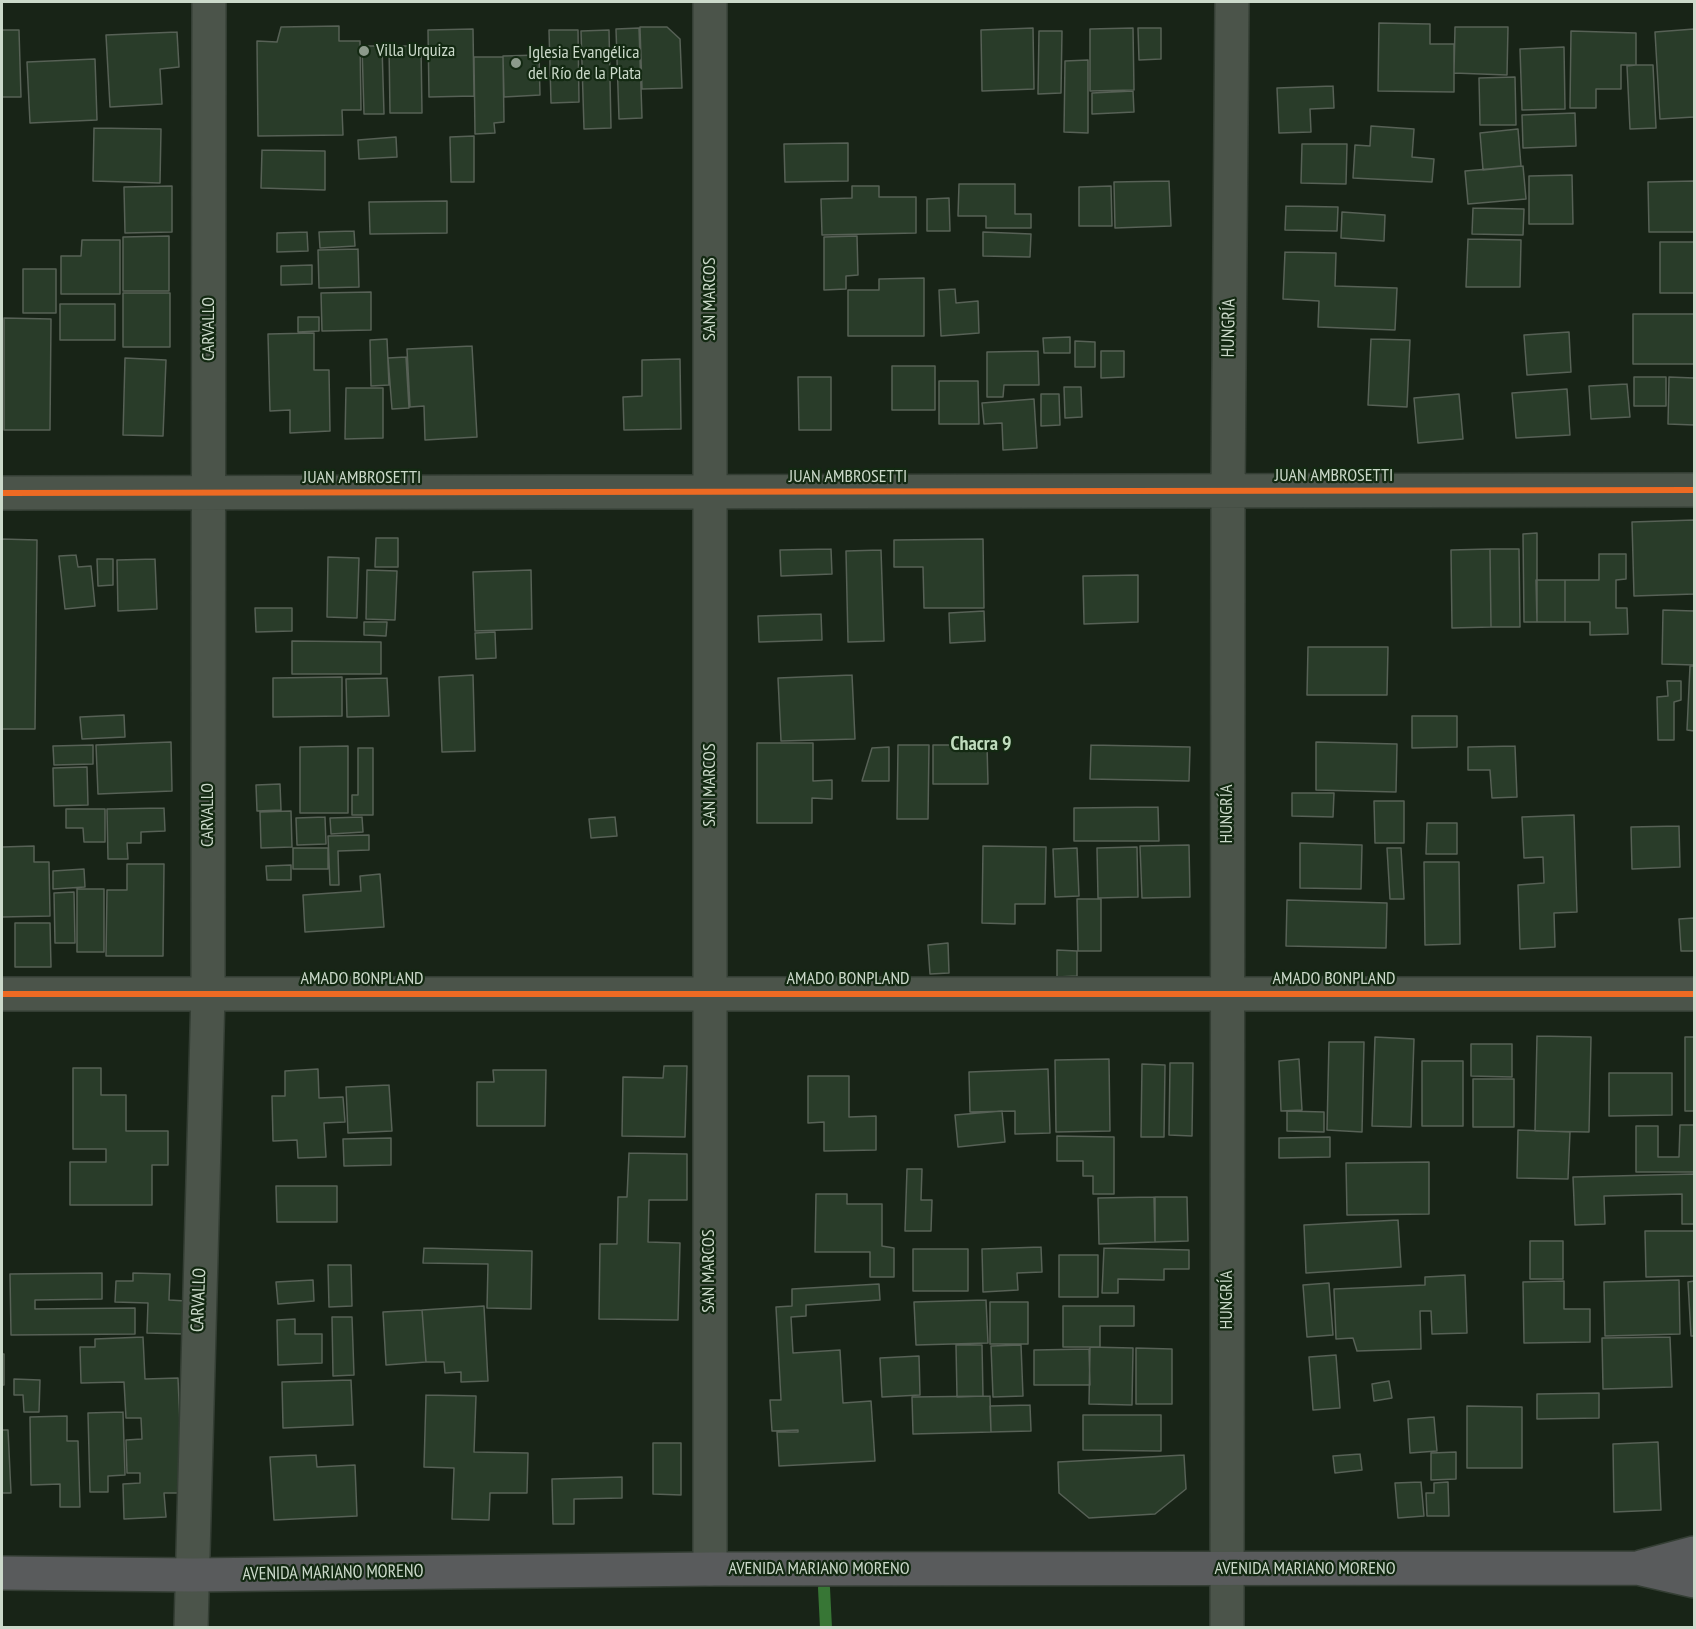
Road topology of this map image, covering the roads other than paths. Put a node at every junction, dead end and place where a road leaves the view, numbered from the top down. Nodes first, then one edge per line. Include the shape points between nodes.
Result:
1 (209, 2) edge
2 (710, 2) edge
3 (1232, 2) edge
4 (1695, 490) edge
5 (1228, 491) junction
6 (711, 492) junction
7 (209, 493) junction
8 (2, 494) edge
9 (2, 994) edge
10 (208, 994) junction
11 (709, 994) junction
12 (1227, 994) junction
13 (1695, 994) edge
14 (1695, 1552) edge
15 (1637, 1568) junction
16 (710, 1569) junction
17 (1227, 1569) junction
18 (2, 1573) edge
19 (192, 1575) junction
20 (1695, 1581) edge
21 (191, 1628) edge
22 (1227, 1628) edge

1 - 7 street, CARVALLO
2 - 6 street, SAN MARCOS
3 - 5 street, HUNGRÍA
4 - 5 street, JUAN AMBROSETTI
5 - 6 street, JUAN AMBROSETTI
5 - 12 street, HUNGRÍA
6 - 7 street, JUAN AMBROSETTI
6 - 11 street, SAN MARCOS
7 - 8 street, JUAN AMBROSETTI
7 - 10 street, CARVALLO
9 - 10 street, AMADO BONPLAND
10 - 11 street, AMADO BONPLAND
10 - 19 street, CARVALLO
11 - 12 street, AMADO BONPLAND
11 - 16 street, SAN MARCOS
12 - 13 street, AMADO BONPLAND
12 - 17 street, HUNGRÍA
14 - 15 main road
15 - 17 main road, AVENIDA MARIANO MORENO
15 - 20 main road
16 - 17 main road, AVENIDA MARIANO MORENO
16 - 19 main road, AVENIDA MARIANO MORENO
17 - 22 street, HUNGRÍA
18 - 19 main road, AVENIDA MARIANO MORENO
19 - 21 street, CARVALLO

